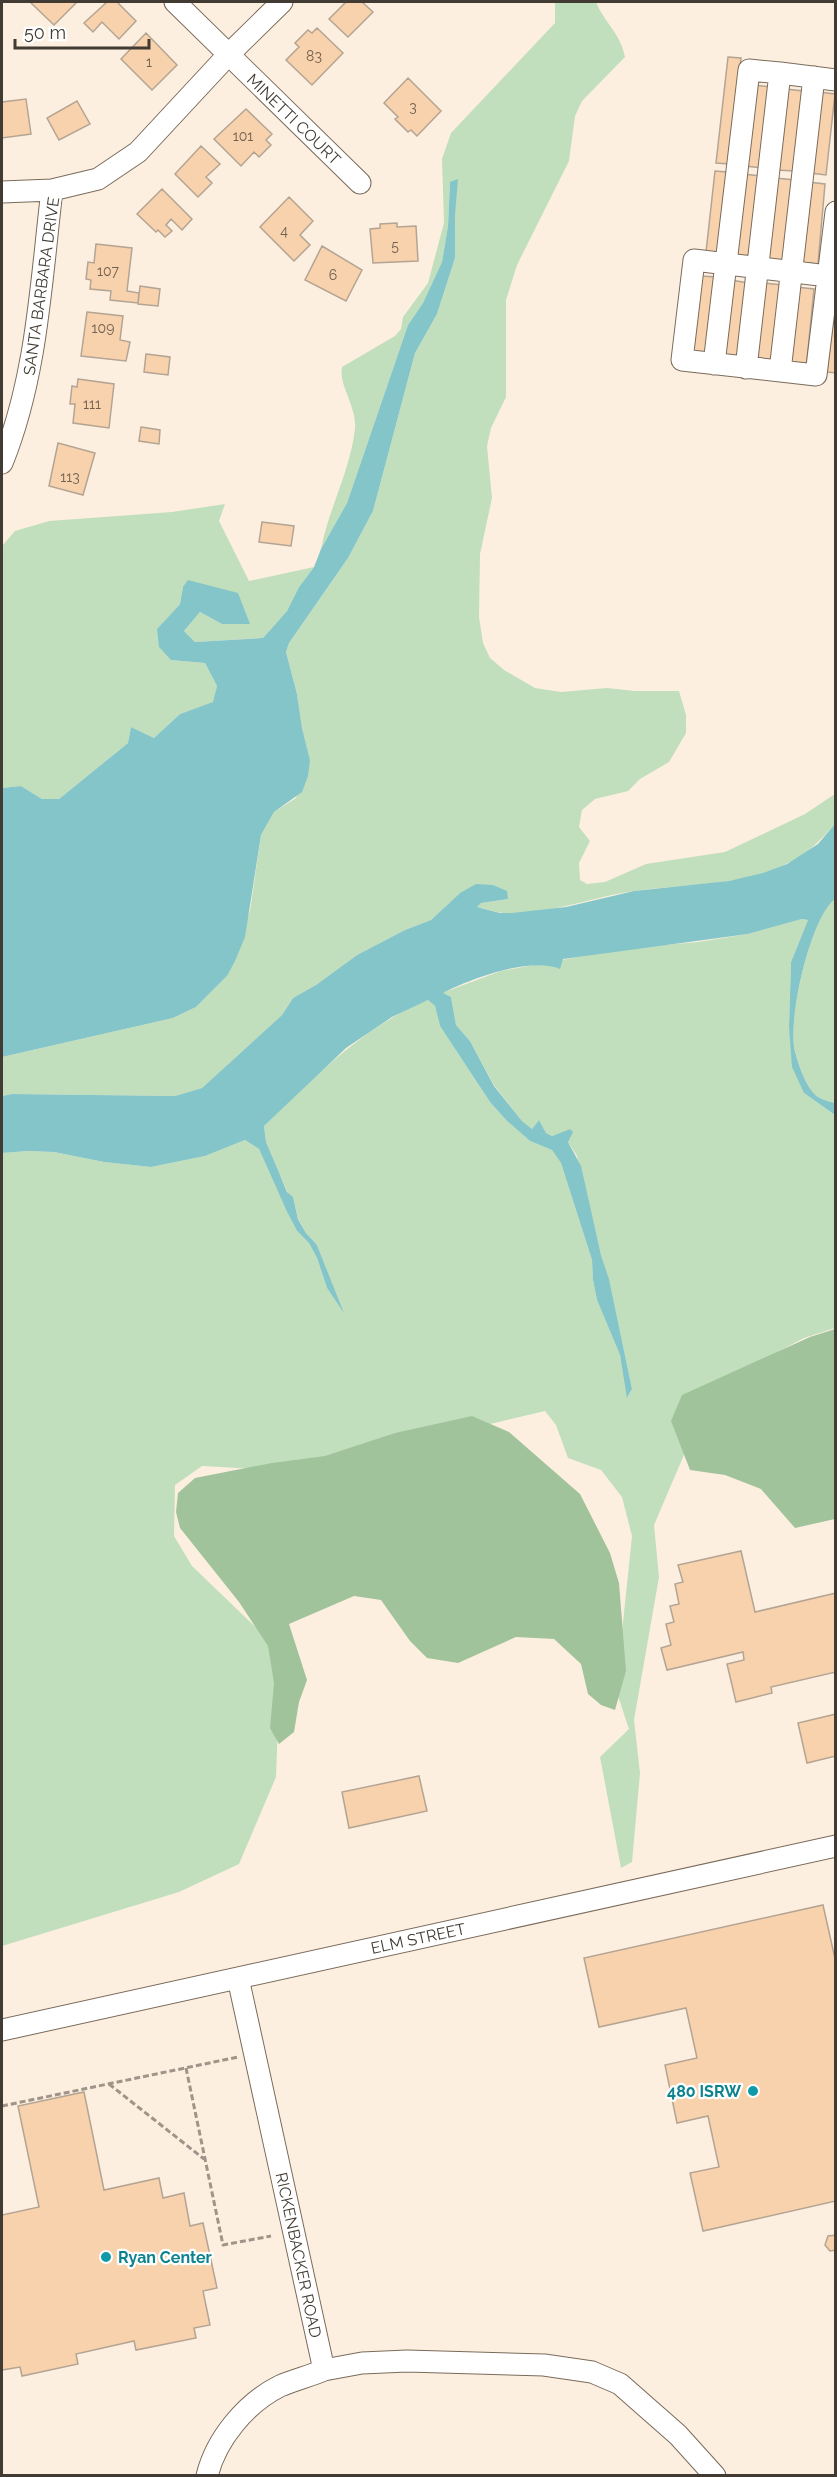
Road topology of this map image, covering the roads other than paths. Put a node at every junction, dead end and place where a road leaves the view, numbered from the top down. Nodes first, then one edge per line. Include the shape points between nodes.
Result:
1 (175, 2) edge
2 (282, 2) edge
3 (229, 54) junction
4 (780, 73) junction
5 (814, 77) junction
6 (836, 80) edge
7 (360, 183) dead end
8 (52, 190) junction
9 (2, 192) edge
10 (836, 212) edge
11 (726, 264) junction
12 (758, 267) junction
13 (791, 272) junction
14 (828, 276) junction
15 (714, 364) junction
16 (746, 368) junction
17 (780, 371) junction
18 (2, 463) edge
19 (836, 1846) edge
20 (238, 1978) junction
21 (2, 2030) edge
22 (324, 2370) junction
23 (207, 2475) edge
24 (715, 2475) edge

1 - 3 street, MINETTI COURT
2 - 3 street, SANTA BARBARA DRIVE
3 - 7 street, MINETTI COURT
3 - 8 street, SANTA BARBARA DRIVE via 138,152 98,178
4 - 5 street
4 - 11 street via 748,70
4 - 12 street
5 - 6 street
5 - 13 street
8 - 9 street
8 - 18 street, SANTA BARBARA DRIVE via 33,347 24,396
10 - 14 street
11 - 12 street
11 - 15 street
11 - 15 street via 693,260 682,360
12 - 13 street
12 - 16 street
13 - 14 street
13 - 17 street
14 - 17 street via 816,375
15 - 16 street
16 - 17 street
19 - 20 street, ELM STREET
20 - 21 street, ELM STREET
20 - 22 street, RICKENBACKER ROAD
22 - 23 street via 279,2387 245,2411 222,2439
22 - 24 street via 407,2361 544,2365 592,2372 620,2384 678,2435

